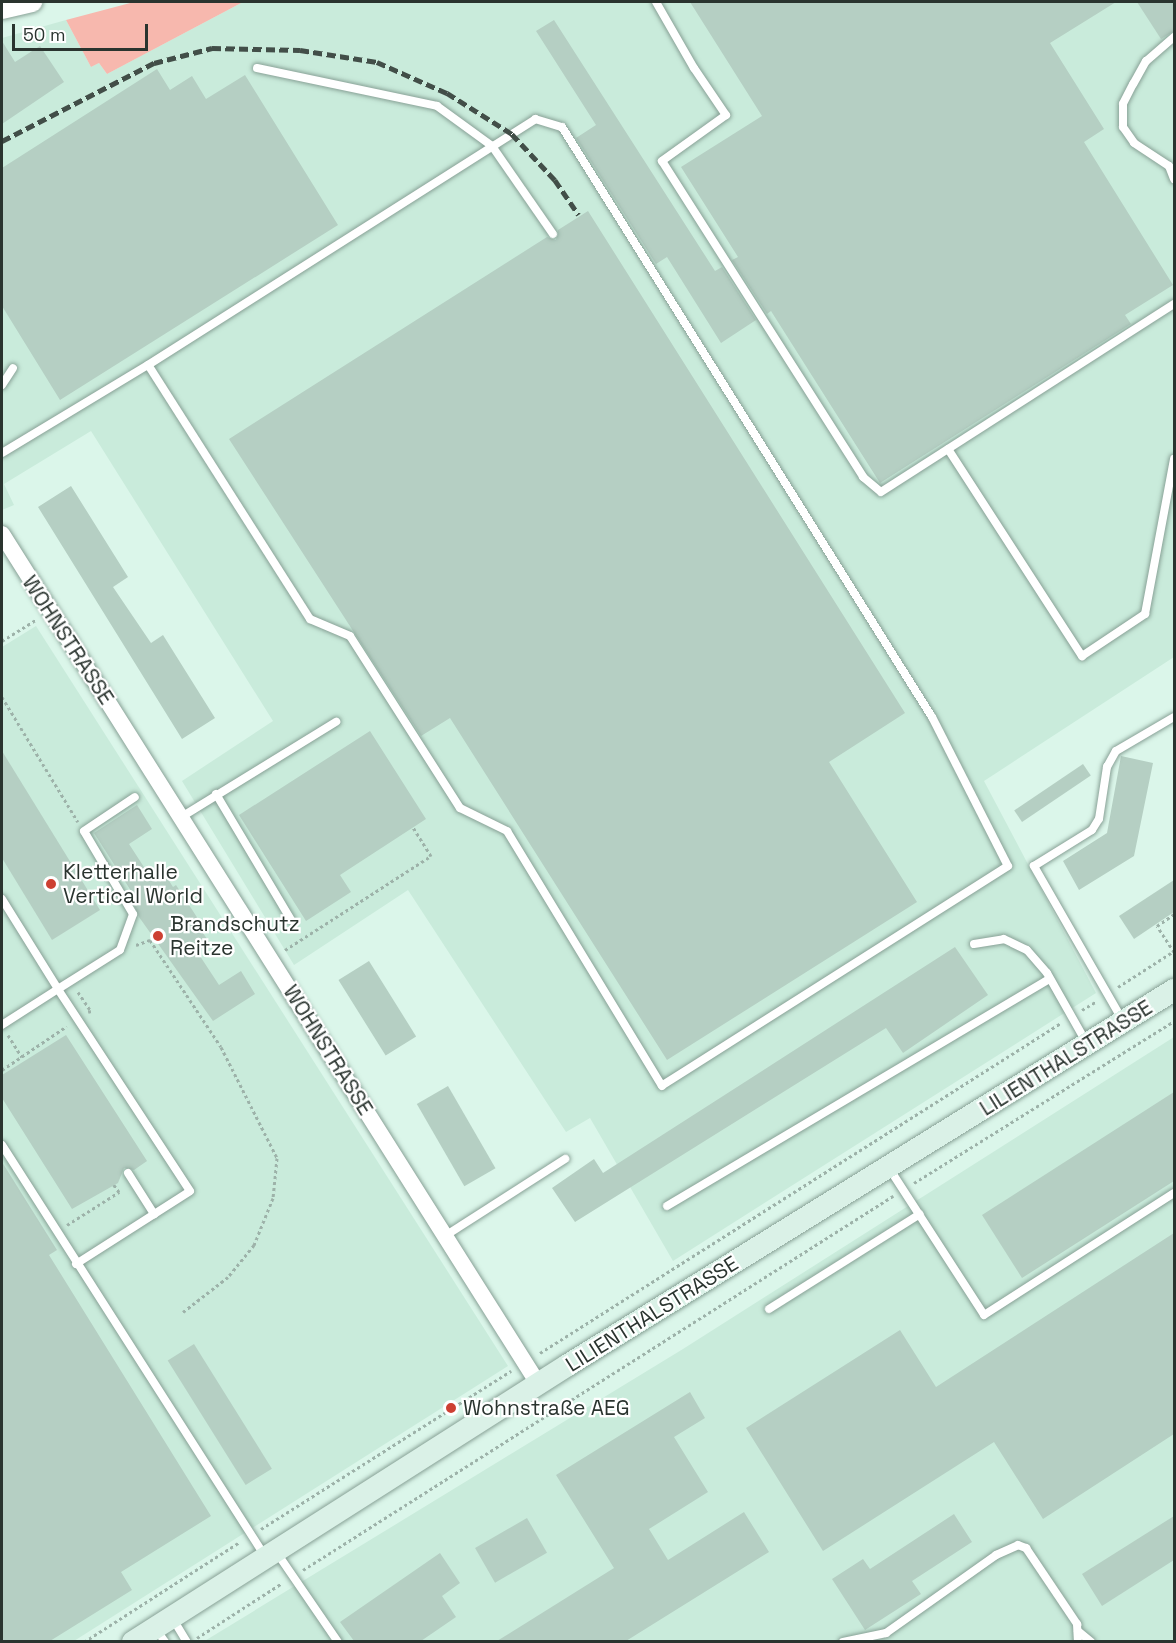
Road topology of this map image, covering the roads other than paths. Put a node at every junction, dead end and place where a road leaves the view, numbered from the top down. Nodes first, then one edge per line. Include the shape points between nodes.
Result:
1 (32, 2) edge
2 (656, 2) edge
3 (2, 9) edge
4 (1174, 37) edge
5 (256, 68) dead end
6 (492, 146) junction
7 (1174, 179) edge
8 (553, 234) dead end
9 (1174, 304) edge
10 (148, 365) junction
11 (13, 368) dead end
12 (2, 385) edge
13 (948, 449) junction
14 (2, 453) edge
15 (1174, 459) edge
16 (2, 534) edge
17 (1174, 717) edge
18 (336, 722) dead end
19 (216, 794) junction
20 (135, 797) dead end
21 (183, 816) junction
22 (2, 899) edge
23 (291, 920) dead end
24 (974, 944) dead end
25 (1050, 979) junction
26 (58, 989) junction
27 (1174, 990) edge
28 (1124, 1023) junction
29 (4, 1029) edge
30 (1088, 1045) junction
31 (2, 1146) edge
32 (565, 1159) dead end
33 (888, 1168) junction
34 (128, 1173) dead end
35 (1174, 1193) edge
36 (667, 1206) dead end
37 (154, 1214) junction
38 (920, 1214) junction
39 (445, 1236) junction
40 (76, 1264) junction
41 (769, 1309) dead end
42 (539, 1384) junction
43 (271, 1553) junction
44 (164, 1629) edge
45 (1078, 1631) junction
46 (133, 1641) edge
47 (187, 1641) edge
48 (338, 1641) edge
49 (843, 1641) edge
50 (1078, 1641) edge
51 (1091, 1641) edge

1 - 3 street
2 - 13 lane via 726,115 662,161 863,477 881,492
4 - 7 lane via 1142,68 1123,104 1123,127 1134,143 1169,166
5 - 6 lane via 437,106
6 - 8 lane
6 - 10 lane
6 - 10 lane via 535,119 562,127 932,717 1008,866 662,1086 507,831 460,808 350,636 310,619
9 - 13 lane
10 - 14 lane
11 - 12 lane
13 - 15 lane via 1082,656 1144,614
16 - 21 street, WOHNSTRASSE
17 - 28 lane via 1116,752 1107,767 1099,819 1092,830 1034,866
18 - 19 lane
19 - 21 lane
19 - 23 lane
20 - 26 lane via 84,831 133,914 120,950
21 - 39 street, WOHNSTRASSE
22 - 26 lane
24 - 25 lane via 994,938 1017,943 1038,960
25 - 30 lane
25 - 36 lane
26 - 29 lane
26 - 37 lane via 190,1191
27 - 28 main road, LILIENTHALSTRASSE
28 - 30 main road, LILIENTHALSTRASSE
30 - 33 main road, LILIENTHALSTRASSE
31 - 40 lane
32 - 39 lane
33 - 38 lane
33 - 42 main road, LILIENTHALSTRASSE
34 - 37 lane
35 - 38 lane via 984,1315
37 - 40 lane
38 - 41 lane
39 - 42 street, WOHNSTRASSE
40 - 43 lane via 252,1534
42 - 43 main road, LILIENTHALSTRASSE
43 - 44 main road, LILIENTHALSTRASSE
43 - 48 lane
44 - 46 main road, LILIENTHALSTRASSE
44 - 47 lane
45 - 49 lane via 1026,1548 1018,1545 996,1555 886,1633
45 - 50 lane
45 - 51 lane

